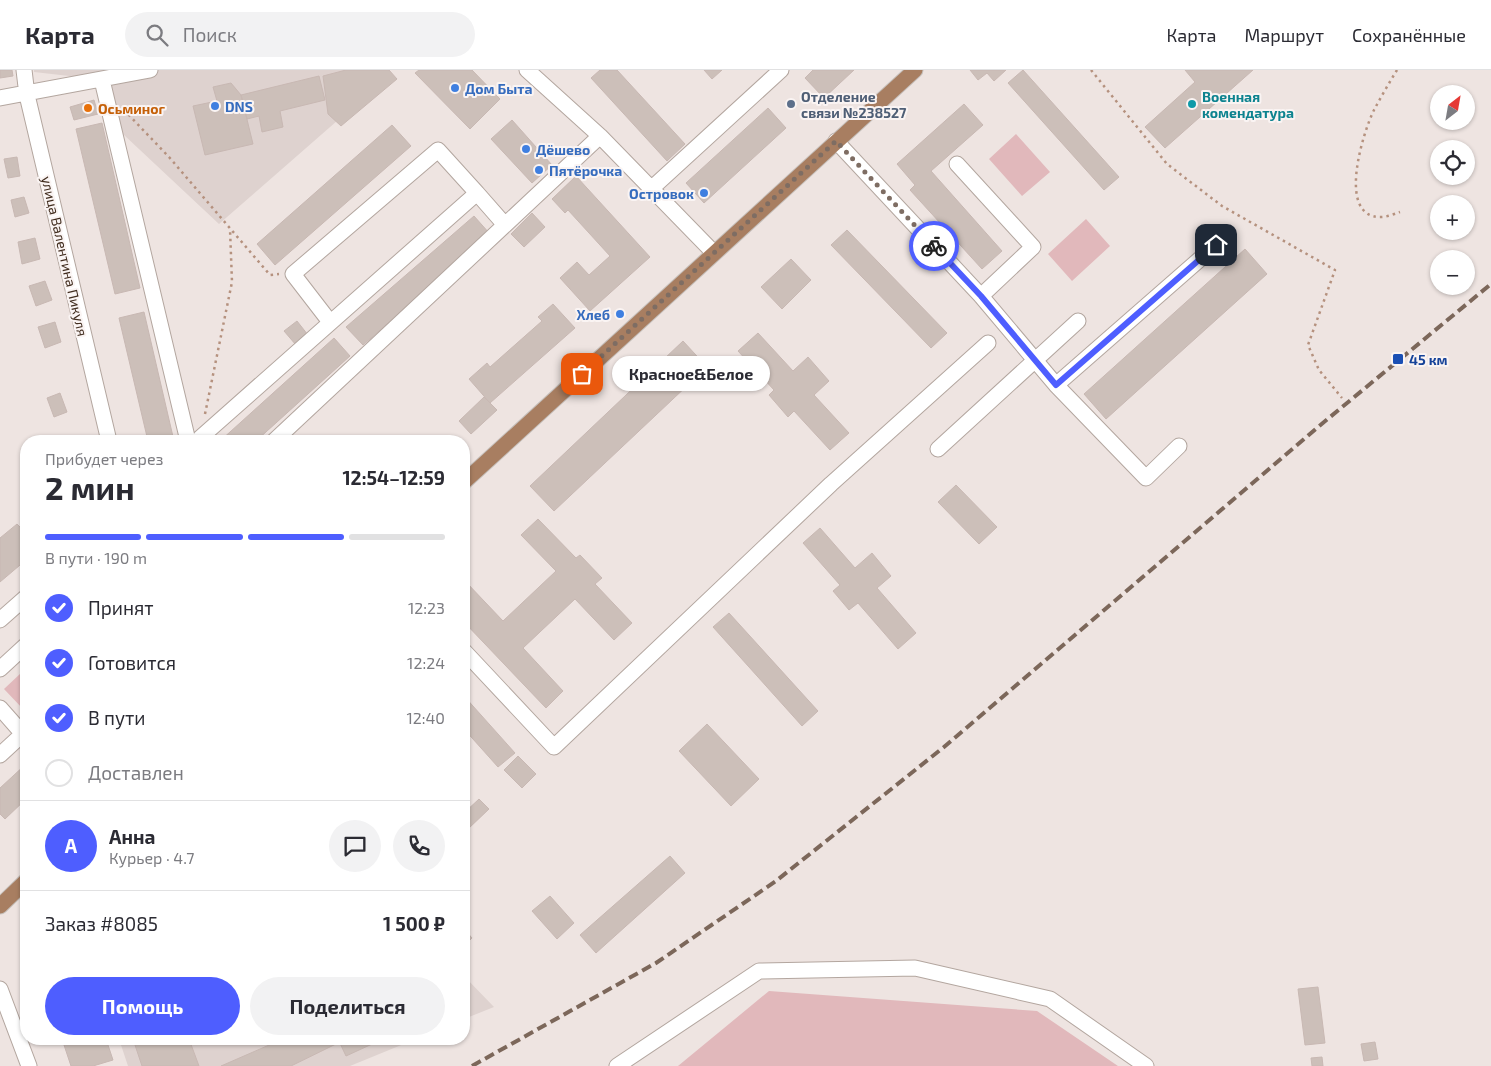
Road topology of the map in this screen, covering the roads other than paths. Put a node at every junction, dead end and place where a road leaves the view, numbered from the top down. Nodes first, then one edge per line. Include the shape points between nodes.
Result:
1 (24, 70) edge
2 (150, 70) edge
3 (527, 70) edge
4 (781, 70) edge
5 (915, 70) edge
6 (102, 80) junction
7 (27, 95) junction
8 (0, 98) edge
9 (600, 136) junction
10 (836, 141) junction
11 (957, 164) dead end
12 (651, 189) junction
13 (477, 193) junction
14 (505, 225) junction
15 (1216, 245) dead end
16 (714, 253) junction
17 (981, 296) junction
18 (1078, 321) dead end
19 (330, 322) junction
20 (988, 343) dead end
21 (1036, 361) junction
22 (1056, 385) junction
23 (108, 435) edge
24 (195, 435) edge
25 (202, 435) edge
26 (280, 435) edge
27 (1179, 446) dead end
28 (938, 449) dead end
29 (470, 477) edge
30 (20, 602) edge
31 (0, 620) edge
32 (20, 651) edge
33 (470, 657) edge
34 (0, 669) edge
35 (0, 708) edge
36 (20, 727) edge
37 (20, 737) edge
38 (0, 755) edge
39 (20, 888) edge
40 (0, 906) edge
41 (0, 989) edge
42 (20, 1042) edge
43 (21, 1045) edge
44 (29, 1066) edge
45 (617, 1066) edge
46 (1146, 1066) edge

1 - 7 street, улица Валентина Пикуля
2 - 6 street
3 - 9 street
4 - 12 street
5 - 10 main road
6 - 7 street
6 - 24 street
7 - 8 street
7 - 23 street, улица Валентина Пикуля
9 - 12 street
9 - 14 street
10 - 16 main road
10 - 17 street
11 - 17 street via 1033,248
12 - 16 street
13 - 14 street
13 - 19 street
13 - 19 street via 438,150 293,274
14 - 26 street
15 - 22 street
16 - 29 main road
17 - 21 street
18 - 21 street
19 - 25 street
20 - 33 street via 831,484 554,747
21 - 22 street
21 - 28 street
22 - 27 street via 1146,478
30 - 31 street
32 - 34 street
35 - 36 street
37 - 38 street
39 - 40 main road
41 - 42 street
43 - 44 street
45 - 46 street via 759,971 915,968 1050,999

